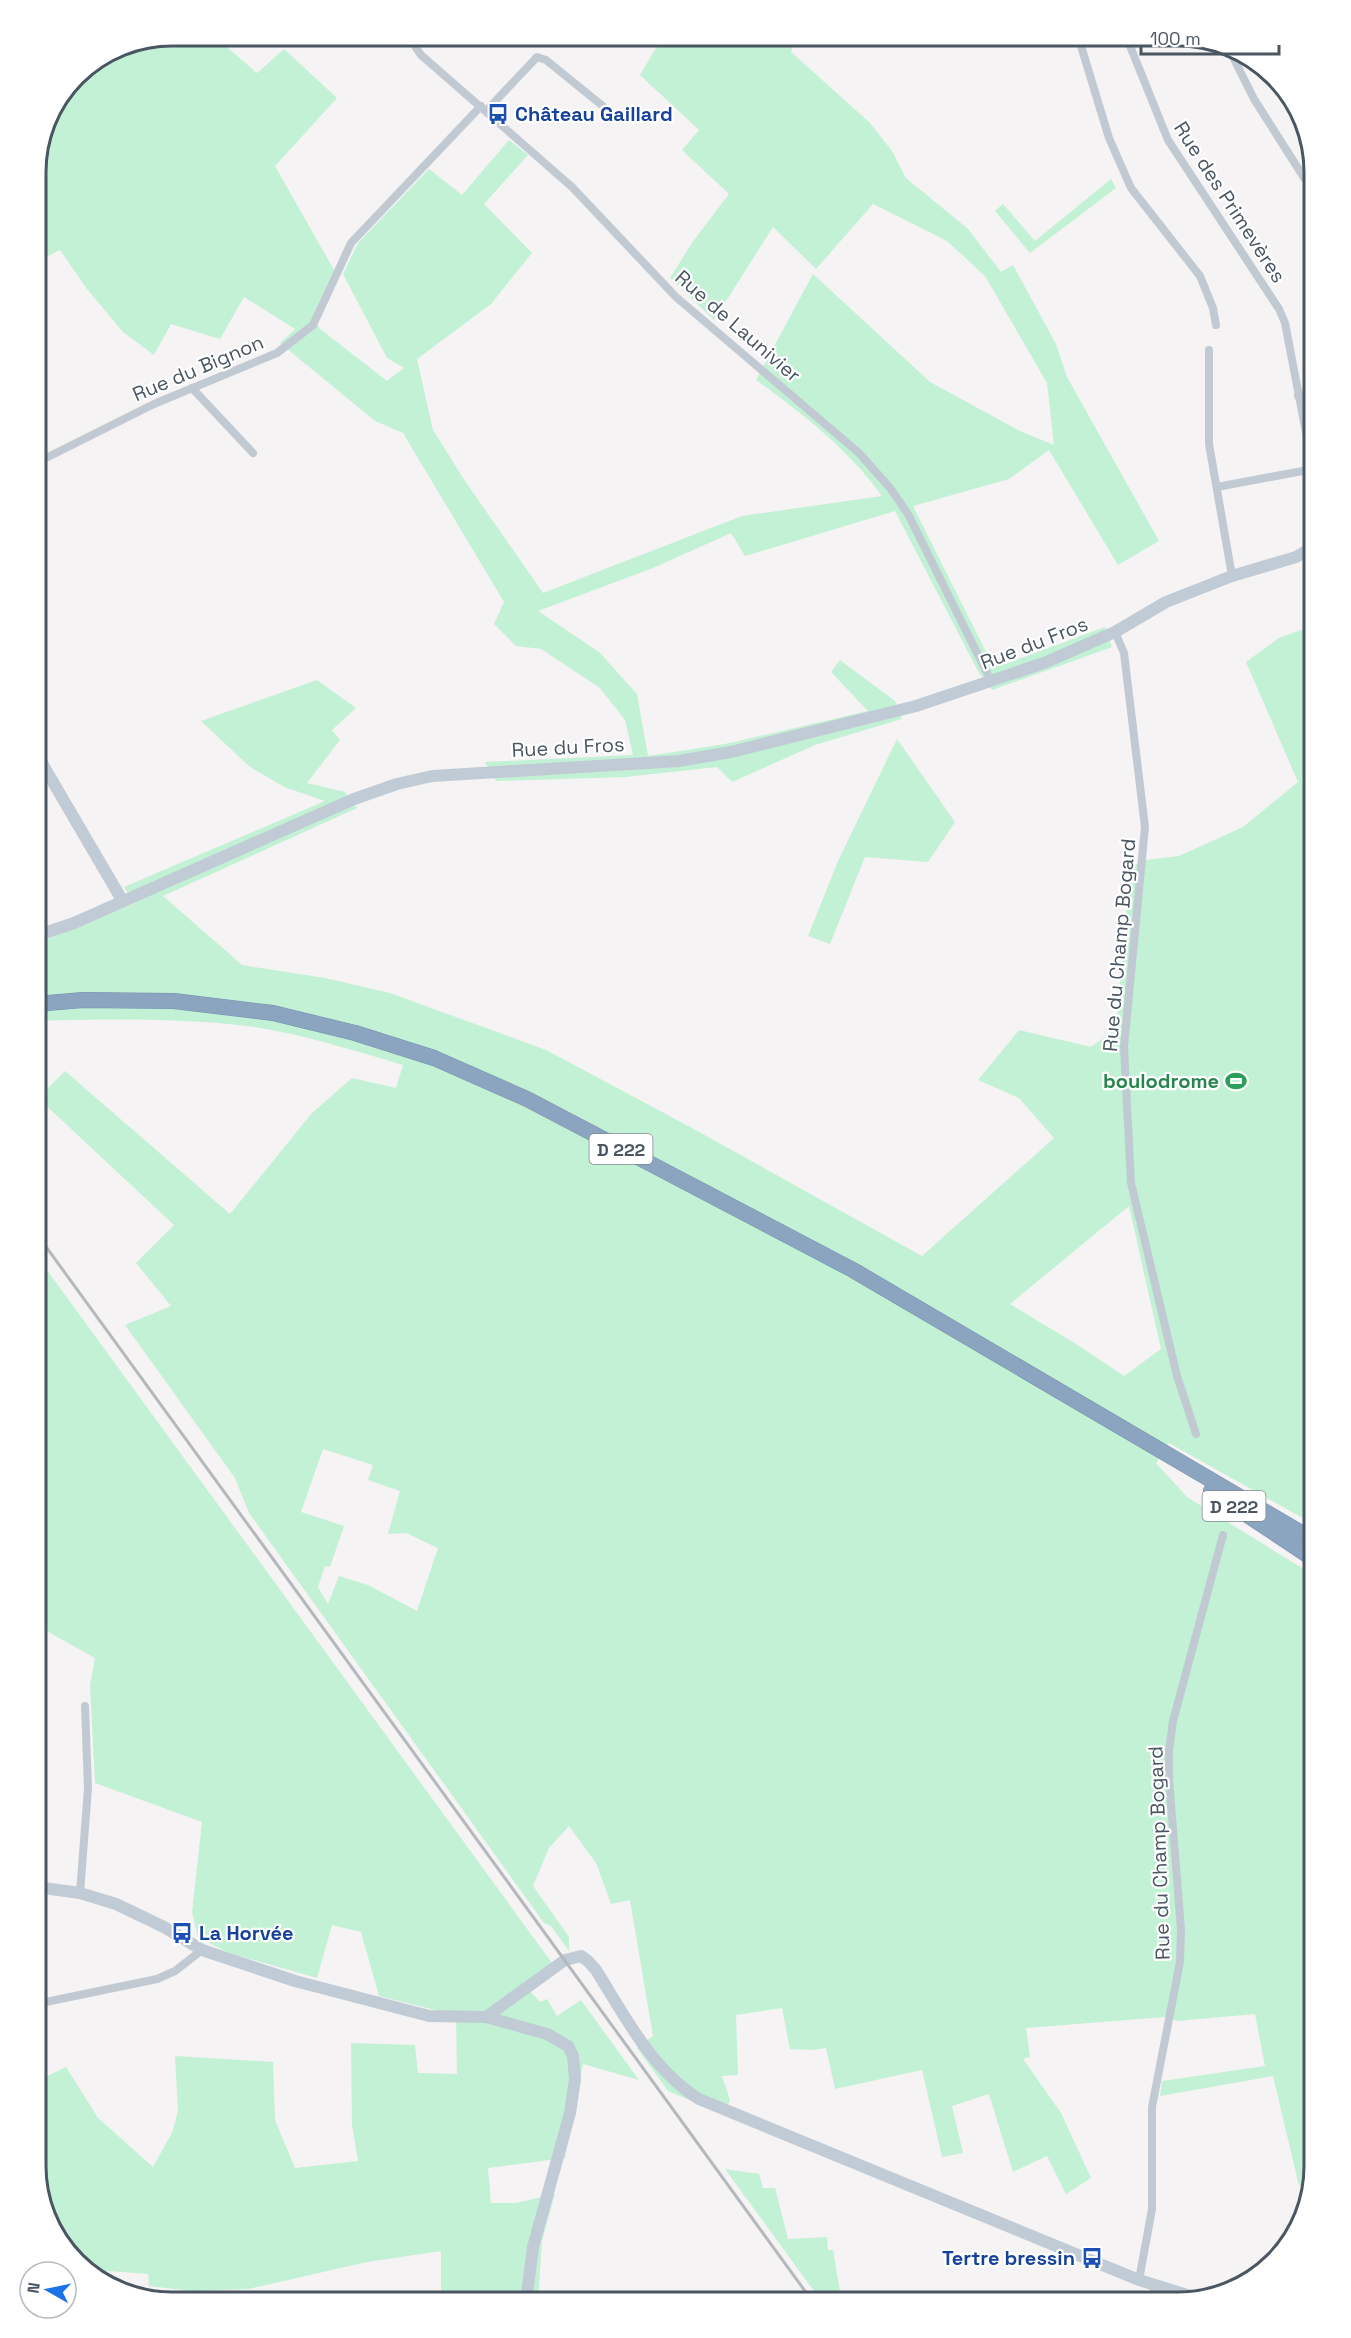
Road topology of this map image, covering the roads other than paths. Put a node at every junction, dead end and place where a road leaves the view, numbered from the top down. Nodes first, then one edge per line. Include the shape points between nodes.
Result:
1 (416, 47) edge
2 (1081, 47) edge
3 (1130, 47) edge
4 (1234, 59) edge
5 (604, 107) dead end
6 (484, 108) junction
7 (1304, 178) edge
8 (1216, 325) dead end
9 (1209, 350) dead end
10 (192, 388) junction
11 (1304, 395) edge
12 (1298, 396) junction
13 (1304, 425) edge
14 (253, 453) dead end
15 (47, 458) edge
16 (1304, 471) edge
17 (1217, 486) junction
18 (1304, 552) edge
19 (1232, 576) junction
20 (1115, 632) junction
21 (991, 681) junction
22 (47, 771) edge
23 (122, 900) junction
24 (47, 932) edge
25 (47, 1003) edge
26 (1196, 1434) dead end
27 (1156, 1450) junction
28 (1304, 1535) edge
29 (1223, 1536) dead end
30 (1304, 1553) edge
31 (85, 1706) dead end
32 (46, 1888) edge
33 (80, 1893) junction
34 (202, 1950) junction
35 (46, 2002) edge
36 (486, 2017) junction
37 (1139, 2280) junction
38 (1155, 2286) junction
39 (527, 2291) edge
40 (1154, 2292) edge
41 (1176, 2292) edge

1 - 6 street, Rue de Launivier
2 - 8 street via 1108,138 1131,188 1200,276
3 - 12 street, Rue des Primevères via 1168,140 1279,309
4 - 7 street via 1254,99
5 - 6 street, Rue du Bignon via 537,57
6 - 10 street, Rue du Bignon via 351,243 313,325 277,353
6 - 21 street, Rue de Launivier via 572,188 676,297 859,453 890,488 908,514
9 - 17 street via 1209,444
10 - 14 street
10 - 15 street, Rue du Bignon
11 - 12 street
12 - 13 street, Rue des Primevères
16 - 17 street, Rue des Primevères
17 - 19 street
18 - 19 street, Rue du Fros
19 - 20 street, Rue du Fros via 1166,602
20 - 21 street, Rue du Fros
20 - 26 street, Rue du Champ Bogard via 1124,653 1145,827 1124,1047 1131,1183 1177,1376
21 - 23 street, Rue du Fros via 916,706 731,753 679,761 432,776 397,784
22 - 23 street
23 - 24 street, Rue du Fros
25 - 27 highway, D 222 via 174,1001 273,1013 434,1058 527,1099 853,1270
27 - 28 highway, D 222
27 - 30 highway, D 222
29 - 37 street, Rue du Champ Bogard via 1173,1721 1169,1750 1180,1962 1152,2107 1152,2209
31 - 33 street via 88,1788
32 - 33 street
33 - 34 street via 116,1904
34 - 35 street via 175,1971 157,1979
34 - 36 street via 295,1981 429,2016
36 - 37 street via 560,1963 578,1956 585,1958 659,2065 699,2099
36 - 39 street via 547,2034 568,2046 573,2056 575,2079 570,2113 533,2247
37 - 38 street
38 - 40 street
38 - 41 street

